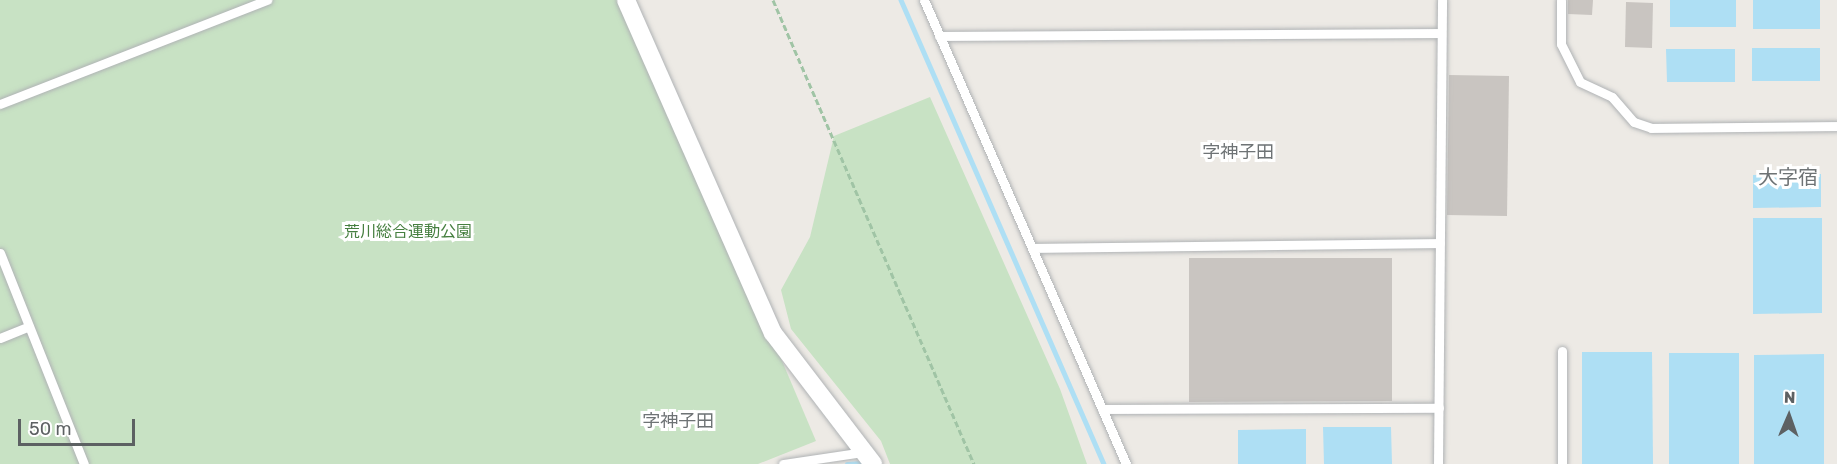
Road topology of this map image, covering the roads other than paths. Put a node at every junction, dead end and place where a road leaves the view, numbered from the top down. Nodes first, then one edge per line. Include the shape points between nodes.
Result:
1 (267, 0) edge
2 (626, 0) edge
3 (924, 0) edge
4 (1442, 0) edge
5 (1562, 0) edge
6 (1441, 33) junction
7 (939, 36) junction
8 (0, 104) edge
9 (1837, 126) edge
10 (1440, 243) junction
11 (1032, 248) junction
12 (0, 253) edge
13 (29, 326) junction
14 (0, 338) edge
15 (1562, 351) dead end
16 (1439, 408) junction
17 (1102, 409) junction
18 (870, 458) edge
19 (84, 464) edge
20 (783, 464) edge
21 (1126, 464) edge
22 (1438, 464) edge
23 (1562, 464) edge

1 - 8 lane
2 - 18 street via 773,333
3 - 7 lane
4 - 6 lane
5 - 9 lane via 1561,44 1580,82 1612,97 1634,122 1651,128
6 - 7 lane
6 - 10 lane
7 - 11 lane
10 - 11 lane
10 - 16 lane
11 - 17 lane
12 - 13 lane
13 - 14 lane
13 - 19 lane
15 - 23 lane
16 - 17 lane
16 - 22 lane
17 - 21 lane
18 - 20 lane

